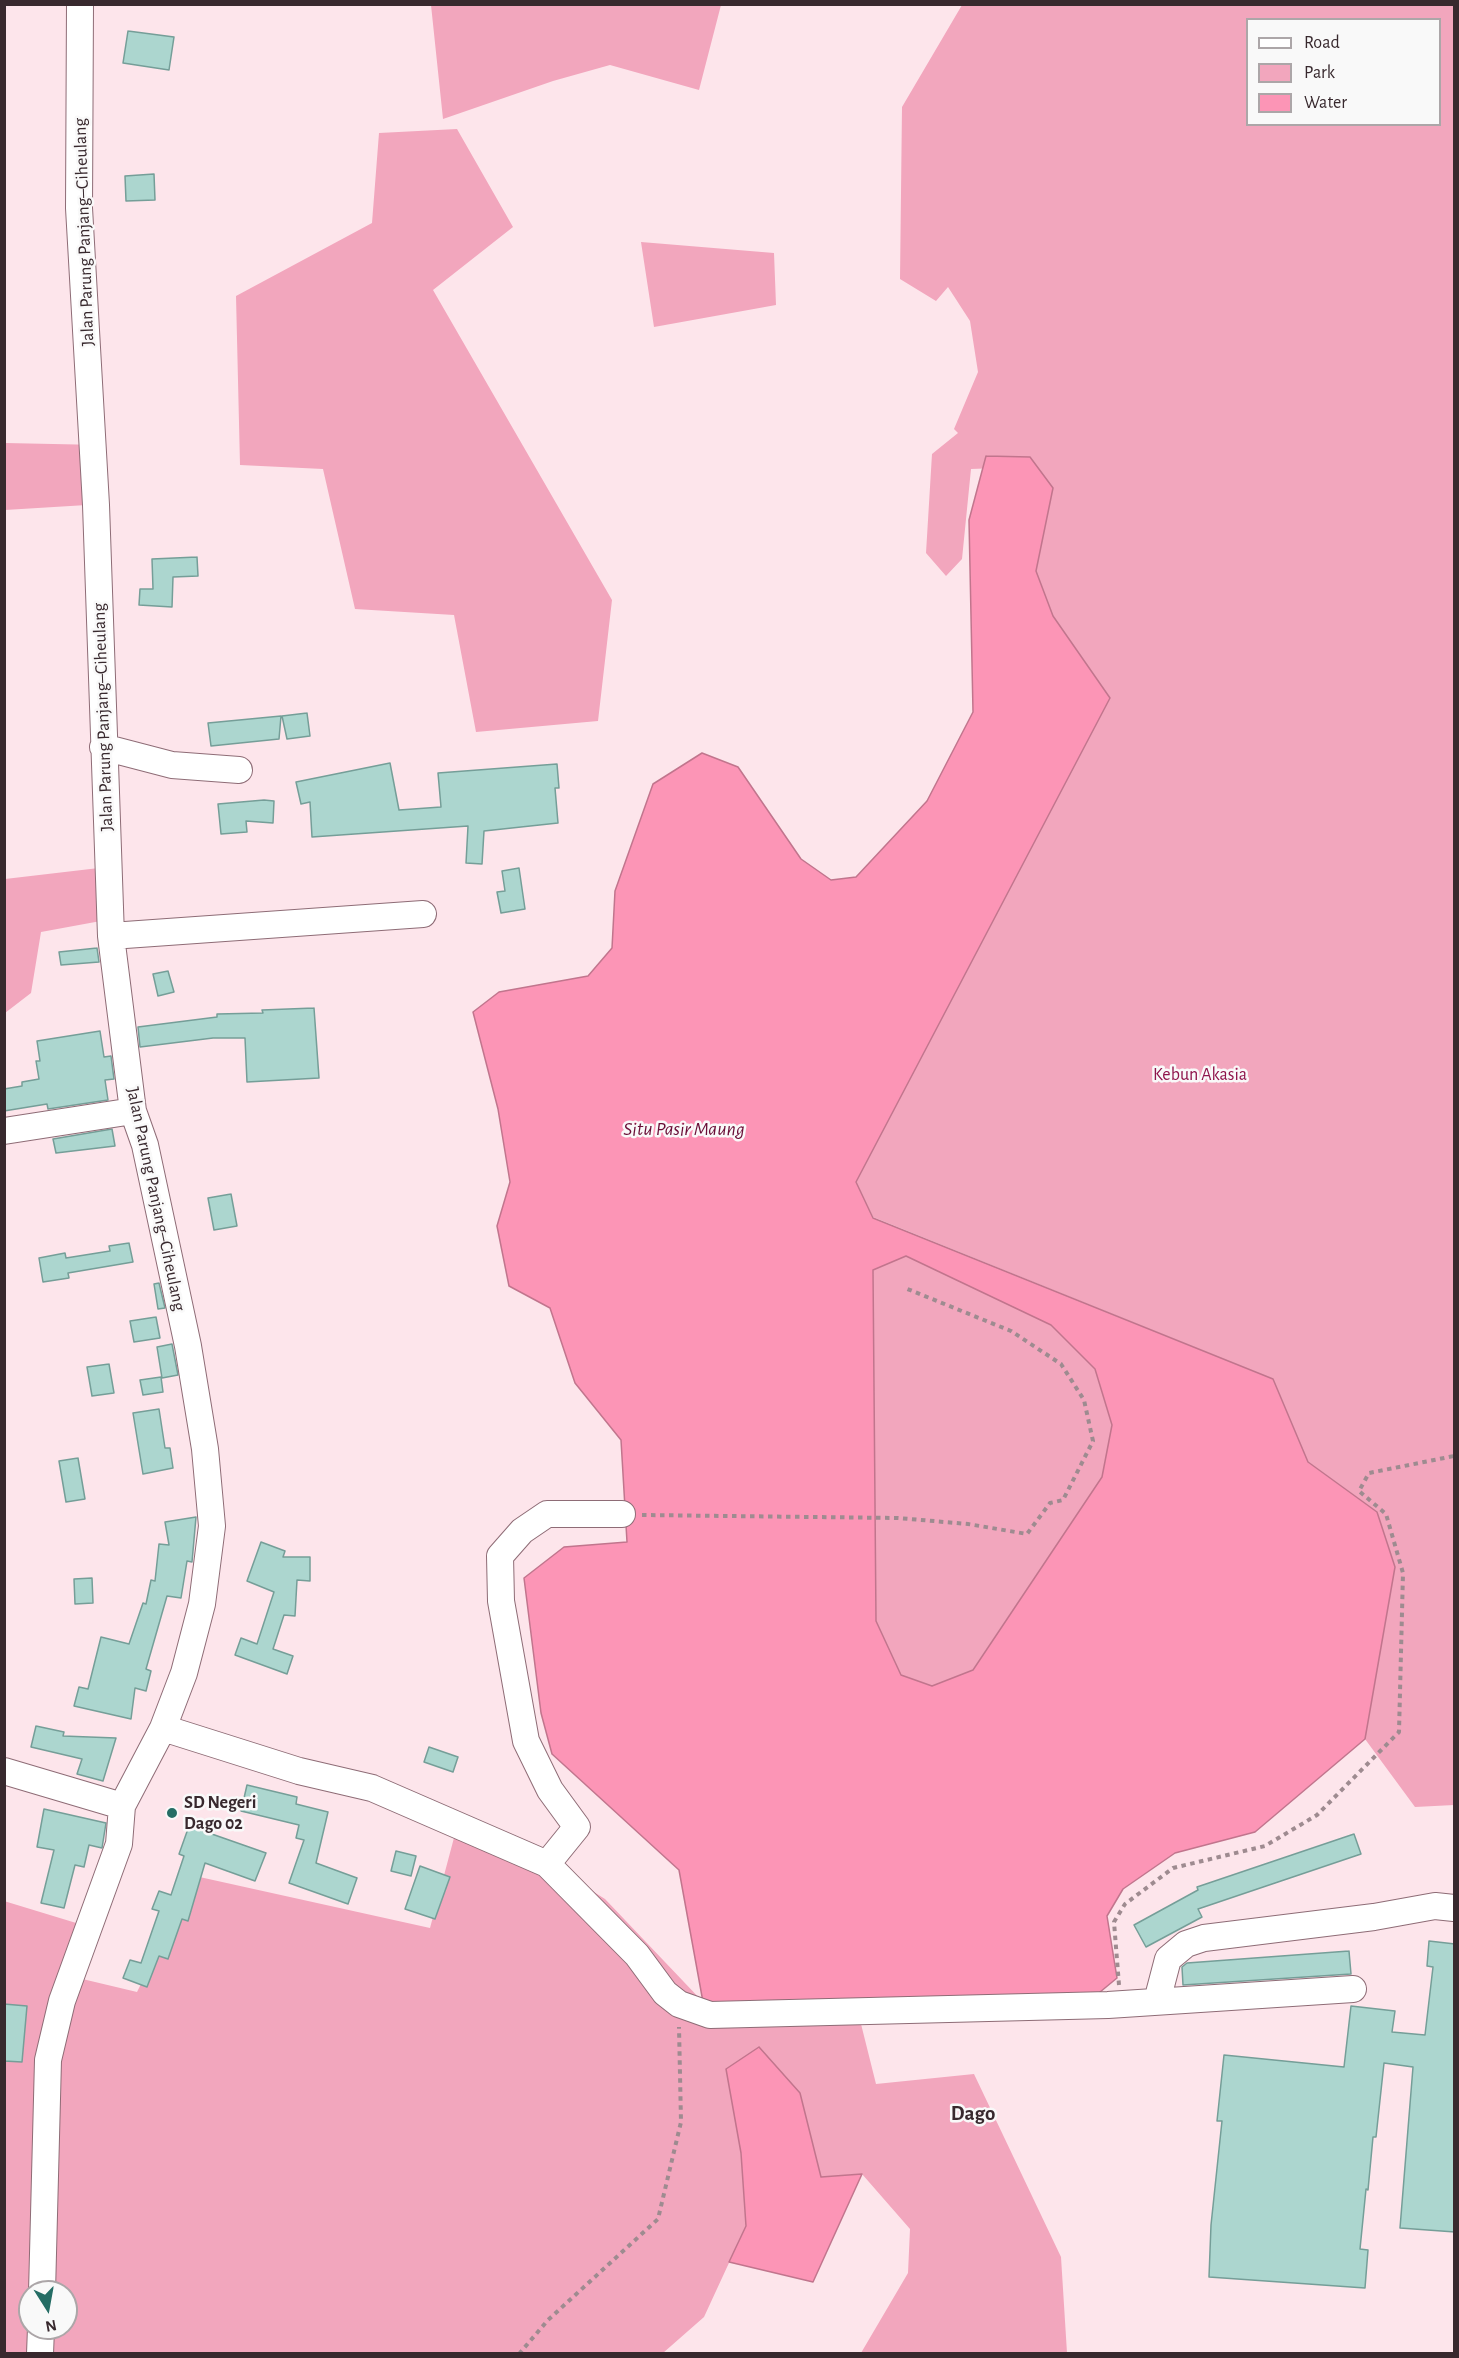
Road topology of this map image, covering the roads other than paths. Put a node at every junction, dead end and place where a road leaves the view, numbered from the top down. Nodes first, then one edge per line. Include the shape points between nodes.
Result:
1 (80, 4) edge
2 (103, 747) junction
3 (239, 771) dead end
4 (423, 914) dead end
5 (111, 936) junction
6 (133, 1111) junction
7 (4, 1131) edge
8 (622, 1514) road end
9 (163, 1728) junction
10 (4, 1771) edge
11 (122, 1806) junction
12 (547, 1864) junction
13 (1455, 1908) edge
14 (1353, 1989) dead end
15 (1157, 2001) junction
16 (42, 2280) edge

1 - 2 street, Jalan Parung Panjang–Ciheulang via 80,208 96,505
2 - 3 street via 172,765
2 - 5 street, Jalan Parung Panjang–Ciheulang
4 - 5 street
5 - 6 street, Jalan Parung Panjang–Ciheulang
6 - 7 street
6 - 9 street, Jalan Parung Panjang–Ciheulang via 145,1145 188,1346 205,1449 212,1526 202,1604 184,1673
8 - 12 street via 547,1514 522,1531 500,1556 501,1601 526,1741 550,1790 576,1827
9 - 11 street, Jalan Parung Panjang–Ciheulang
9 - 12 street via 299,1771 372,1788
10 - 11 street
11 - 16 street, Jalan Parung Panjang–Ciheulang via 119,1844 62,2001 48,2060
12 - 15 street via 637,1955 664,1993 679,2004 710,2014
13 - 15 street via 1435,1906 1204,1938 1186,1944 1168,1959
14 - 15 street

